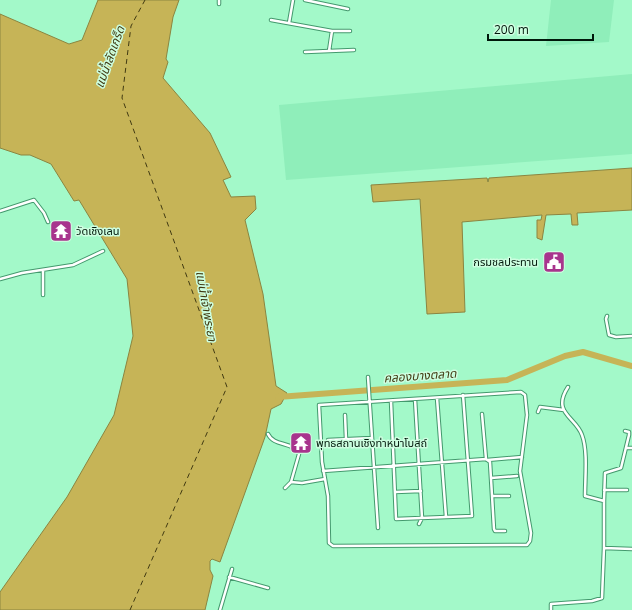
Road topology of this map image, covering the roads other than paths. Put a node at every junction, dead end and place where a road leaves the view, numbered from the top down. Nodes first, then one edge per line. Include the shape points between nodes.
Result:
1 (219, 0) edge
2 (293, 0) edge
3 (305, 0) edge
4 (326, 2) edge
5 (219, 4) dead end
6 (348, 9) dead end
7 (271, 20) dead end
8 (289, 23) junction
9 (332, 31) junction
10 (350, 31) dead end
11 (354, 50) dead end
12 (329, 51) junction
13 (305, 52) dead end
14 (0, 211) edge
15 (48, 222) dead end
16 (103, 251) dead end
17 (43, 270) junction
18 (0, 279) edge
19 (43, 295) dead end
20 (607, 316) dead end
21 (632, 336) edge
22 (368, 377) dead end
23 (568, 387) dead end
24 (463, 396) junction
25 (437, 398) junction
26 (415, 399) junction
27 (391, 401) junction
28 (369, 403) junction
29 (564, 410) junction
30 (538, 412) dead end
31 (482, 414) dead end
32 (345, 415) dead end
33 (625, 430) dead end
34 (268, 434) dead end
35 (372, 438) junction
36 (346, 439) junction
37 (328, 440) dead end
38 (627, 448) junction
39 (632, 448) edge
40 (522, 457) junction
41 (486, 459) junction
42 (468, 460) junction
43 (443, 462) junction
44 (419, 464) junction
45 (394, 465) junction
46 (374, 467) junction
47 (323, 471) junction
48 (517, 476) dead end
49 (491, 478) junction
50 (325, 479) junction
51 (291, 482) junction
52 (285, 488) dead end
53 (604, 490) junction
54 (627, 490) dead end
55 (421, 491) junction
56 (395, 492) junction
57 (492, 496) junction
58 (510, 496) dead end
59 (604, 501) junction
60 (446, 517) junction
61 (422, 518) junction
62 (419, 524) dead end
63 (378, 528) dead end
64 (505, 531) dead end
65 (604, 548) junction
66 (632, 549) edge
67 (232, 569) dead end
68 (230, 578) junction
69 (268, 588) dead end
70 (220, 610) edge
71 (551, 610) edge

1 - 5 street
2 - 8 street
3 - 4 street
4 - 6 street
7 - 8 street
8 - 9 street
9 - 10 street
9 - 12 street
11 - 12 street
12 - 13 street
14 - 15 street via 34,200
16 - 17 street via 73,265
17 - 18 street
17 - 19 street
20 - 21 street via 609,335
22 - 28 street
23 - 29 street via 564,393
24 - 25 street
24 - 40 street via 521,392 525,395 527,415
24 - 42 street
25 - 26 street
25 - 43 street
26 - 27 street
26 - 44 street
27 - 28 street
27 - 45 street
28 - 35 street
28 - 47 street via 319,405
29 - 30 street via 540,407
29 - 59 street via 582,434 585,496
31 - 41 street
32 - 36 street
33 - 38 street via 629,432
34 - 51 street via 274,441 298,450 299,458
35 - 36 street
35 - 46 street
36 - 37 street
38 - 39 street
38 - 53 street via 621,468 604,473
40 - 41 street
40 - 50 street via 520,470 531,533 527,545 333,546 328,540 328,496
41 - 42 street
41 - 49 street via 490,462
42 - 43 street
42 - 60 street via 472,515
43 - 44 street
43 - 60 street
44 - 45 street
44 - 55 street
45 - 46 street
45 - 56 street
46 - 47 street
46 - 63 street
47 - 50 street
48 - 49 street
49 - 57 street
50 - 51 street
51 - 52 street
53 - 54 street
53 - 59 street
55 - 56 street
55 - 61 street
56 - 61 street via 396,519
57 - 58 street
57 - 64 street via 494,530
59 - 65 street
60 - 61 street
61 - 62 street
65 - 66 street
65 - 71 street via 603,595 600,600 551,604
67 - 68 street
68 - 69 street
68 - 70 street

